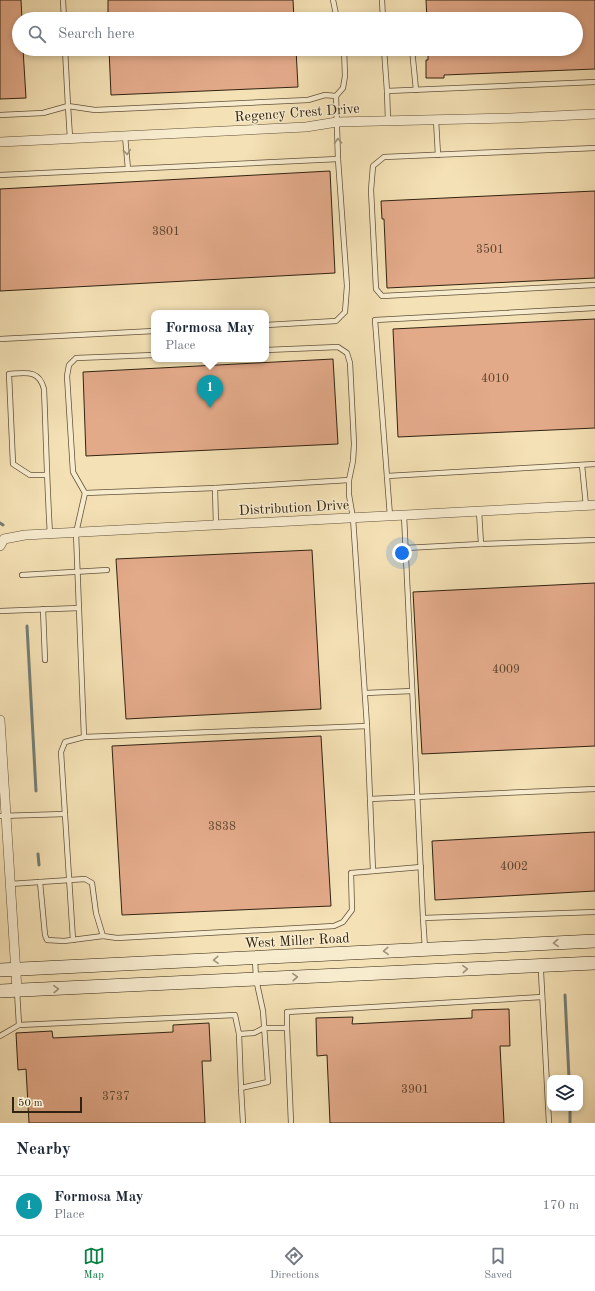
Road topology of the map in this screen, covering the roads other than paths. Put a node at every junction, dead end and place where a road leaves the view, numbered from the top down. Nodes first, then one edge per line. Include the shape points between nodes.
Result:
1 (63, 0) edge
2 (333, 0) edge
3 (382, 0) edge
4 (64, 12) edge
5 (336, 12) edge
6 (383, 12) edge
7 (65, 56) edge
8 (344, 56) edge
9 (384, 56) edge
10 (413, 56) edge
11 (595, 82) edge
12 (416, 90) junction
13 (387, 91) junction
14 (336, 96) junction
15 (68, 106) junction
16 (595, 114) edge
17 (0, 115) edge
18 (436, 120) junction
19 (388, 121) junction
20 (337, 122) junction
21 (125, 136) junction
22 (70, 138) junction
23 (0, 142) edge
24 (595, 148) edge
25 (438, 155) junction
26 (338, 159) junction
27 (128, 169) junction
28 (0, 176) edge
29 (595, 285) edge
30 (595, 308) edge
31 (269, 325) edge
32 (151, 331) edge
33 (0, 339) edge
34 (269, 350) edge
35 (151, 355) edge
36 (595, 464) edge
37 (582, 465) junction
38 (46, 475) junction
39 (387, 476) junction
40 (349, 480) junction
41 (215, 488) junction
42 (85, 493) junction
43 (591, 506) edge
44 (479, 511) junction
45 (404, 515) junction
46 (390, 516) junction
47 (353, 518) junction
48 (216, 525) junction
49 (76, 532) junction
50 (50, 534) junction
51 (595, 540) edge
52 (481, 544) junction
53 (0, 546) edge
54 (405, 548) junction
55 (107, 570) dead end
56 (77, 572) junction
57 (22, 575) dead end
58 (79, 608) junction
59 (43, 609) junction
60 (0, 611) edge
61 (45, 660) dead end
62 (412, 691) junction
63 (365, 693) junction
64 (0, 720) edge
65 (367, 726) junction
66 (84, 737) junction
67 (595, 789) edge
68 (417, 796) junction
69 (370, 799) junction
70 (65, 814) junction
71 (3, 816) edge
72 (421, 867) junction
73 (373, 871) junction
74 (69, 880) junction
75 (40, 882) junction
76 (10, 884) junction
77 (595, 912) edge
78 (423, 918) junction
79 (103, 936) junction
80 (73, 940) junction
81 (595, 941) edge
82 (425, 949) junction
83 (255, 958) junction
84 (595, 963) edge
85 (542, 966) junction
86 (0, 970) edge
87 (16, 970) junction
88 (426, 971) junction
89 (256, 979) junction
90 (17, 990) junction
91 (0, 991) edge
92 (542, 997) junction
93 (19, 1025) junction
94 (264, 1028) junction
95 (287, 1028) junction
96 (239, 1034) junction
97 (0, 1036) edge
98 (241, 1088) junction
99 (243, 1123) edge
100 (291, 1123) edge
101 (549, 1123) edge

1 - 4 lane
2 - 5 lane
3 - 6 lane
7 - 15 lane
8 - 14 lane via 344,88
9 - 13 lane
10 - 12 lane
11 - 12 lane
12 - 13 lane
13 - 19 lane
14 - 15 lane via 325,95 308,100 96,110
14 - 20 lane
15 - 17 lane via 43,114
15 - 22 lane
16 - 18 street, Regency Crest Drive
18 - 19 street, Regency Crest Drive
18 - 25 lane
19 - 20 street, Regency Crest Drive
20 - 21 street, Regency Crest Drive via 306,127
26 -> 20 lane
21 - 22 street, Regency Crest Drive
21 -> 27 lane
22 - 23 street, Regency Crest Drive
24 - 25 lane
25 - 29 lane via 384,157 373,166 371,190 376,289 382,296
26 - 27 lane
26 - 31 lane via 347,286 345,312 336,321
27 - 28 lane
30 - 39 lane via 375,320
32 - 33 lane
34 - 40 lane via 338,347 347,353 350,363 354,444
35 - 42 lane via 76,358 69,365 67,376 73,472
36 - 37 lane
37 - 39 lane
37 - 43 lane
38 - 38 lane via 43,383 36,375 30,373 9,374 13,464 30,475
38 - 50 lane
39 - 46 lane
40 - 41 lane
40 - 47 lane
41 - 42 lane
41 - 48 lane
42 - 49 lane
43 - 44 street, Distribution Drive
44 - 45 street, Distribution Drive
44 - 52 lane
45 - 46 street, Distribution Drive
45 - 54 lane
46 - 47 street, Distribution Drive
47 - 48 street, Distribution Drive
47 - 63 lane
48 - 49 street, Distribution Drive
49 - 50 street, Distribution Drive
49 - 56 lane
50 - 53 street, Distribution Drive via 4,539
51 - 52 lane
52 - 54 lane
54 - 62 lane
55 - 56 lane
56 - 57 lane
56 - 58 lane
58 - 59 lane
58 - 66 lane
59 - 60 lane
59 - 61 lane
62 - 63 lane
62 - 68 lane
63 - 65 lane
64 - 71 street
65 - 66 lane
65 - 69 lane
66 - 70 lane via 65,742 61,752
67 - 68 lane
68 - 69 lane
68 - 72 lane
69 - 73 lane
70 - 71 lane
70 - 74 lane
71 - 76 street
72 - 73 lane
72 - 78 lane
73 - 79 lane via 351,873 352,910 344,922 334,926 117,938
74 - 75 lane
74 - 79 lane via 85,879 92,883 96,913
74 - 80 lane
75 - 76 lane
75 - 80 lane via 47,940
76 - 87 street
77 - 78 lane
78 - 82 lane
79 - 80 lane
81 -> 82 main road, West Miller Road
82 -> 83 main road, West Miller Road
82 - 88 main road
83 -> 87 main road, West Miller Road
83 - 89 lane
84 - 85 main road
88 -> 85 main road
85 - 92 lane
86 - 87 main road, West Miller Road
87 - 90 street
89 -> 88 main road
90 -> 89 main road
89 - 94 lane
90 - 91 main road
90 - 93 lane
92 - 95 lane via 287,1012
92 - 101 lane
93 - 96 lane via 235,1015
93 - 97 lane
94 - 95 lane
94 - 96 lane via 254,1033
94 - 98 lane via 268,1082
95 - 100 lane
96 - 98 lane
98 - 99 lane

